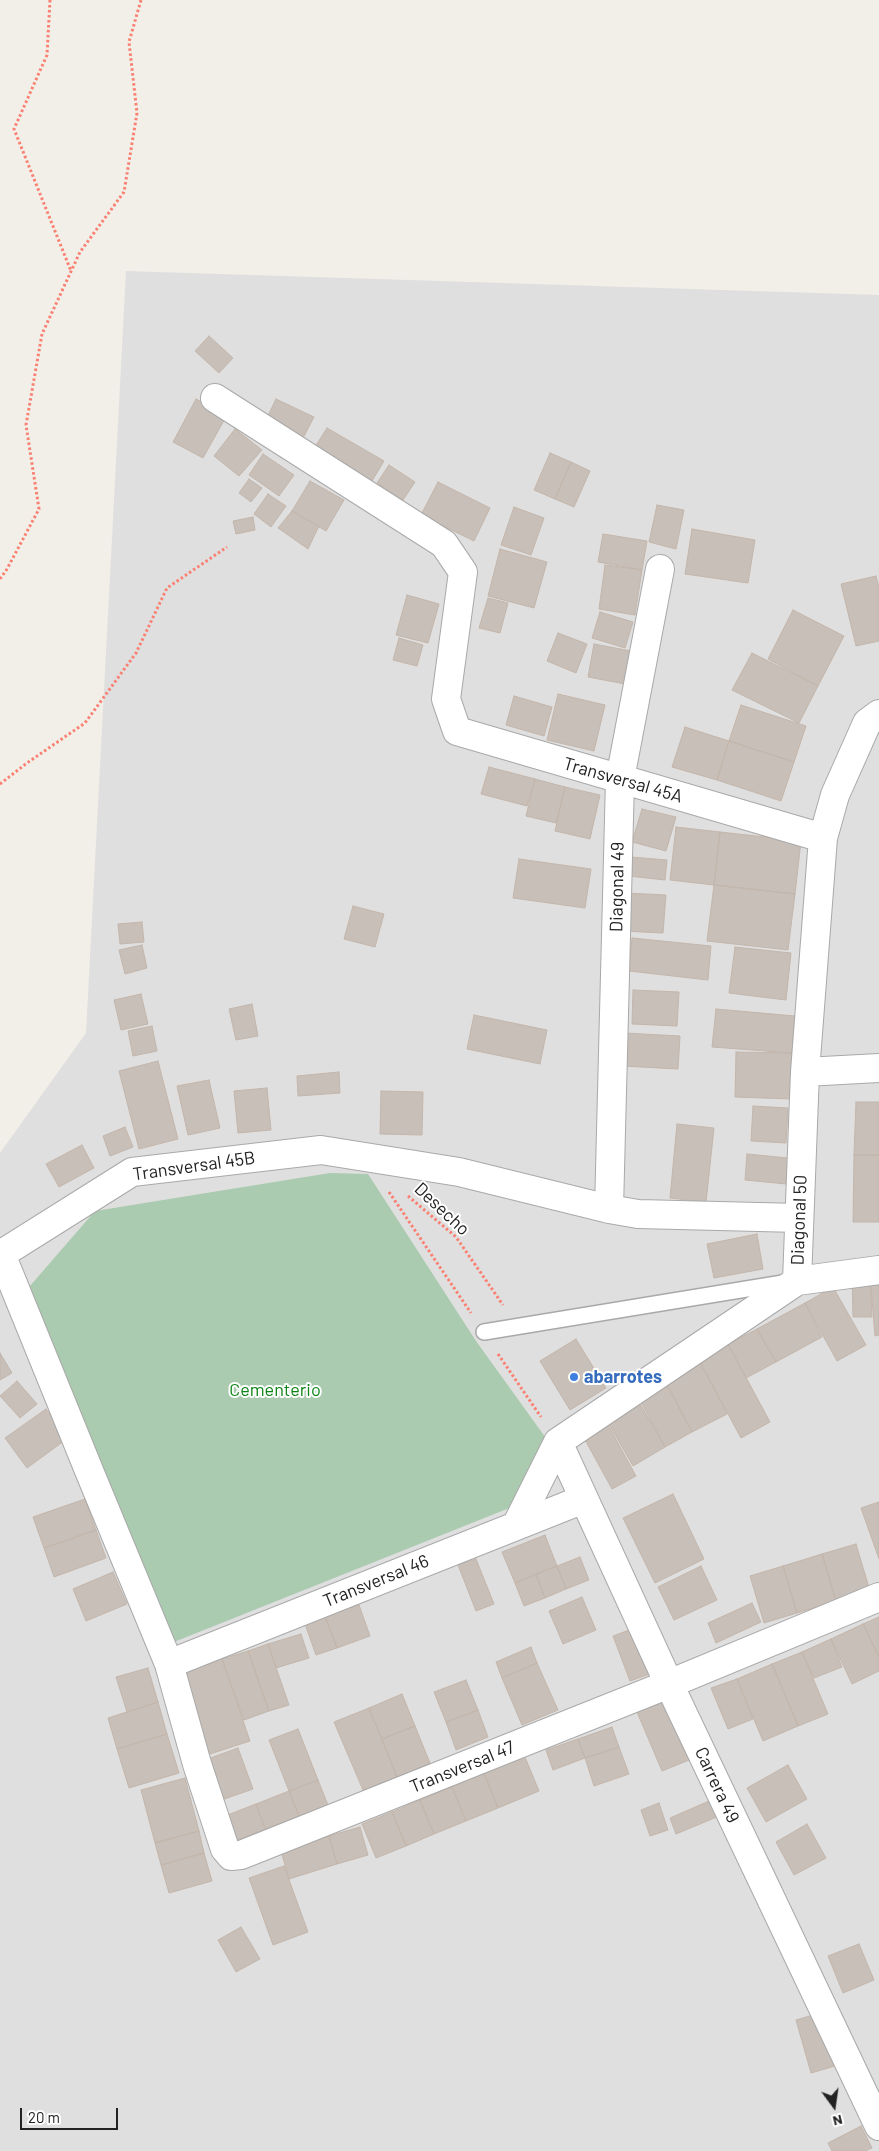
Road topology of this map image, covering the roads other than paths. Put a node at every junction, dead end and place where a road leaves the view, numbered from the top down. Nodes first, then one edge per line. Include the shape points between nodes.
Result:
1 (215, 398) dead end
2 (660, 569) dead end
3 (879, 714) edge
4 (620, 779) junction
5 (823, 838) junction
6 (879, 1068) edge
7 (805, 1072) junction
8 (609, 1209) junction
9 (799, 1218) junction
10 (1, 1254) edge
11 (879, 1270) edge
12 (797, 1281) junction
13 (484, 1332) road end
14 (558, 1442) junction
15 (584, 1499) junction
16 (516, 1526) junction
17 (879, 1597) edge
18 (169, 1664) junction
19 (668, 1684) junction
20 (879, 2126) edge

1 - 4 street, Transversal 45A via 444,544 463,572 446,699 456,731
2 - 4 street, Diagonal 49
3 - 5 street, Diagonal 50 via 867,723 835,794
4 - 5 street, Transversal 45A
4 - 8 street, Diagonal 49
5 - 7 street, Diagonal 50
6 - 7 street
7 - 9 street, Diagonal 50
8 - 9 street, Transversal 45B via 638,1214
8 - 10 street, Transversal 45B via 459,1172 321,1150 132,1172
9 - 12 street, Diagonal 50
10 - 18 street
11 - 12 street
12 - 13 lane
12 - 14 street, Diagonal 50
14 - 15 street, Carrera 49
14 - 16 street, Diagonal 50
15 - 16 street, Transversal 46
15 - 19 street, Carrera 49
16 - 18 street, Transversal 46
17 - 19 street, Transversal 47
18 - 19 street, Transversal 47 via 212,1811 225,1849 231,1856
19 - 20 street, Carrera 49

